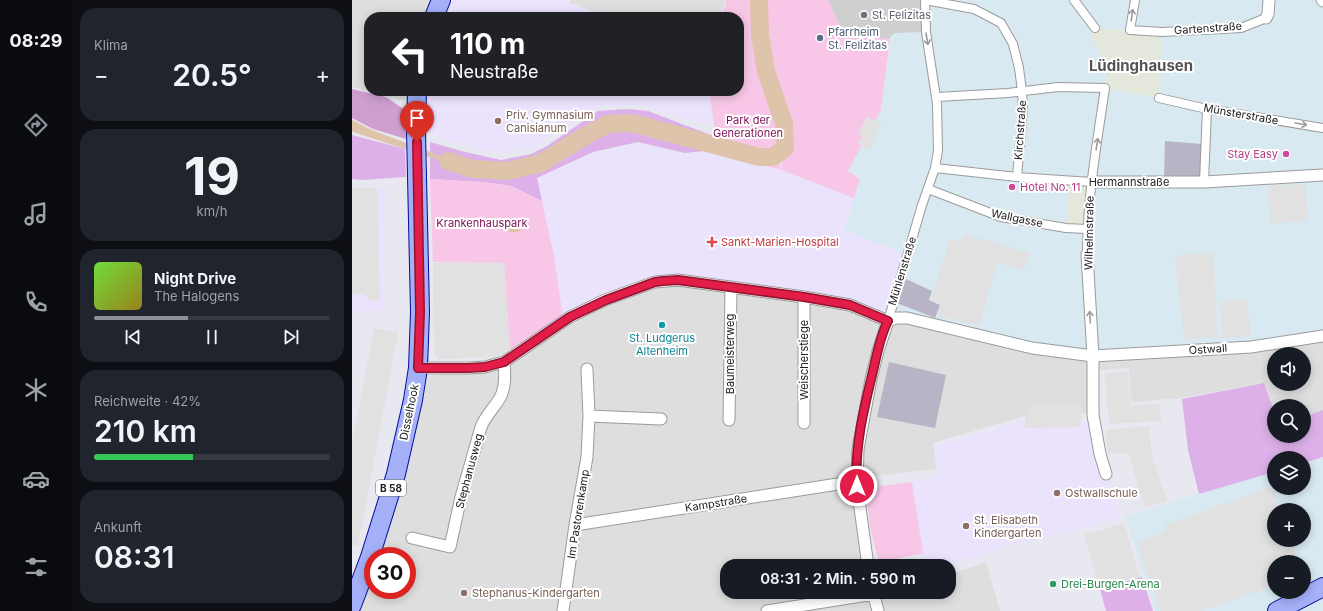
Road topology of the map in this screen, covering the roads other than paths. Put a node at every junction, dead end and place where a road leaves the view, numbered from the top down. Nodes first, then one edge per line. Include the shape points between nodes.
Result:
1 (441, 0) edge
2 (925, 0) edge
3 (1074, 0) edge
4 (1134, 0) edge
5 (1269, 0) edge
6 (436, 12) edge
7 (1266, 18) joint
8 (1095, 28) dead end
9 (1022, 91) junction
10 (417, 96) edge
11 (937, 97) junction
12 (1159, 98) dead end
13 (1207, 109) junction
14 (1323, 128) edge
15 (935, 168) junction
16 (1323, 175) edge
17 (1017, 177) junction
18 (1091, 182) junction
19 (1204, 182) junction
20 (928, 189) junction
21 (1087, 229) junction
22 (1086, 254) joint
23 (730, 287) junction
24 (804, 297) junction
25 (888, 321) junction
26 (1323, 336) edge
27 (1093, 356) junction
28 (504, 362) junction
29 (418, 368) junction
30 (587, 369) dead end
31 (589, 416) junction
32 (661, 419) dead end
33 (730, 420) dead end
34 (804, 423) dead end
35 (1106, 474) dead end
36 (857, 481) junction
37 (575, 525) junction
38 (412, 538) dead end
39 (867, 559) edge
40 (1323, 587) edge
41 (838, 599) edge
42 (875, 599) edge
43 (352, 605) edge
44 (563, 611) edge
45 (767, 611) edge
46 (878, 611) edge
47 (1277, 611) edge

1 - 6 main road
2 - 9 street, Kirchstraße via 974,9 1001,23 1015,52
2 -> 11 street, Mühlenstraße via 926,32
3 - 8 street
7 -> 4 street, Gartenstraße via 1241,28 1162,32 1130,30
5 - 7 street, Gartenstraße
9 - 11 street
9 - 17 street, Kirchstraße via 1023,109
18 -> 9 street, Wilhelmstraße via 1105,88
10 - 29 main road, Disselhook / B 58 via 420,312
11 - 15 street, Mühlenstraße via 938,143
12 - 13 street, Münsterstraße
13 -> 14 street, Münsterstraße
13 - 19 street
15 - 17 street, Hermannstraße
15 - 20 street, Mühlenstraße
16 - 19 street, Hermannstraße
17 - 18 street, Hermannstraße
18 - 19 street, Hermannstraße
18 - 21 street, Wilhelmstraße
20 - 21 street, Wallgasse via 1001,217
20 - 25 street, Mühlenstraße
21 - 22 street, Wilhelmstraße
27 -> 22 street, Wilhelmstraße
23 - 24 street
23 - 28 street via 678,280 655,282 606,300 570,317
23 - 33 street, Baumeisterweg
24 - 25 street via 850,305
24 - 34 street, Weischerstiege
25 - 27 street, Ostwall via 906,318 1032,348
25 - 36 street, Mühlenstraße via 866,402 858,449
26 - 27 street, Ostwall via 1251,347
27 - 35 street via 1093,416
28 - 29 street via 485,367
28 - 38 street, Stephanusweg via 505,378 502,393 481,427 450,547
29 - 43 main road, Disselhook / B 58 via 396,474
30 - 31 street, Im Pastorenkamp
31 - 32 street
31 - 37 street, Im Pastorenkamp via 587,457
36 - 37 street, Kampstraße
36 - 39 street, Mühlenstraße
37 - 44 street, Im Pastorenkamp
40 - 47 main road
41 - 45 street
42 - 46 street

